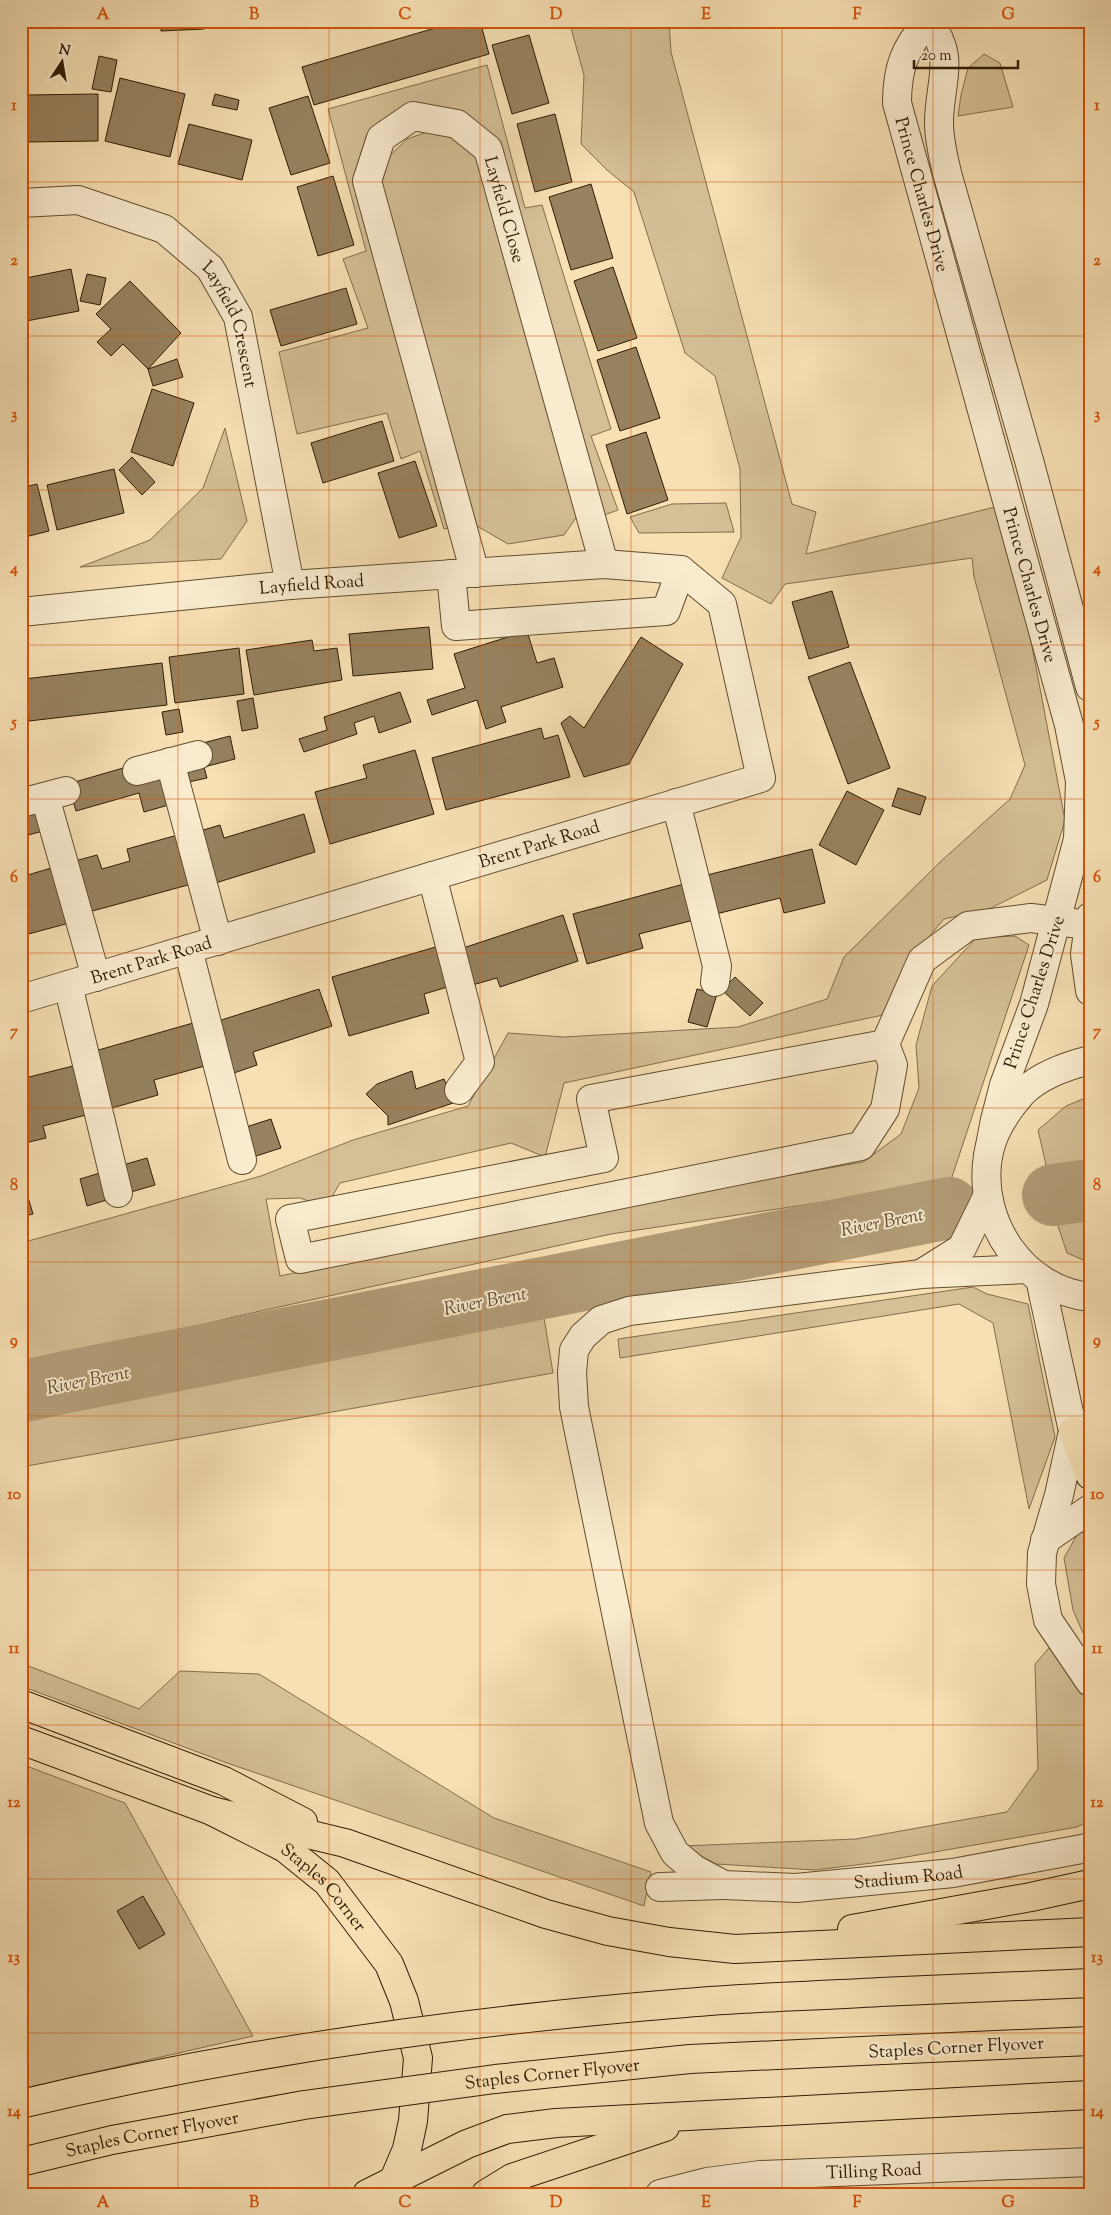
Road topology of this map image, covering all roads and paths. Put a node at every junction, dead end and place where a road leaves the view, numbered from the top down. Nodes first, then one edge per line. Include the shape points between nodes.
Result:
1 (928, 21) edge
2 (21, 203) edge
3 (604, 564) junction
4 (681, 570) junction
5 (463, 574) junction
6 (290, 585) junction
7 (21, 612) edge
8 (1090, 687) edge
9 (198, 755) dead end
10 (170, 762) junction
11 (137, 771) dead end
12 (44, 797) edge
13 (676, 803) junction
14 (432, 876) junction
15 (1089, 921) edge
16 (1057, 922) junction
17 (218, 940) junction
18 (188, 950) junction
19 (96, 977) junction
20 (715, 982) dead end
21 (68, 985) junction
22 (1090, 991) edge
23 (21, 999) edge
24 (886, 1044) junction
25 (1090, 1060) edge
26 (459, 1090) dead end
27 (988, 1156) junction
28 (242, 1160) dead end
29 (118, 1193) dead end
30 (987, 1197) junction
31 (921, 1274) junction
32 (1033, 1274) junction
33 (1090, 1297) edge
34 (1073, 1430) junction
35 (1090, 1475) edge
36 (1090, 1509) edge
37 (1045, 1540) junction
38 (1090, 1682) edge
39 (21, 1704) edge
40 (21, 1740) edge
41 (212, 1811) junction
42 (345, 1843) junction
43 (1090, 1846) edge
44 (1090, 1884) edge
45 (724, 1885) junction
46 (660, 1887) dead end
47 (1090, 1932) edge
48 (734, 1949) junction
49 (1090, 1983) edge
50 (1090, 2041) edge
51 (1090, 2095) edge
52 (21, 2104) edge
53 (697, 2116) junction
54 (21, 2162) edge
55 (1090, 2162) edge
56 (741, 2186) edge
57 (391, 2188) edge
58 (367, 2194) edge
59 (486, 2194) edge
60 (660, 2194) edge

1 - 8 street, Prince Charles Drive via 943,46 946,61 940,100 941,149
1 - 16 street, Prince Charles Drive via 913,38 903,59 897,81 897,104 1076,753 1080,781 1078,839
2 - 6 street, Layfield Crescent via 78,200 164,229 210,268 238,317
3 - 4 street
3 - 5 street, Layfield Road
3 - 5 street, Layfield Close via 488,149 457,124 414,116 381,138 367,181
4 - 5 street, Layfield Close via 666,611 456,626
4 - 13 street, Brent Park Road via 722,604 761,778
5 - 6 street, Layfield Road
6 - 7 street, Layfield Road
9 - 10 street
10 - 11 street
10 - 17 street
12 - 19 street
13 - 14 street, Brent Park Road
13 - 20 street via 717,966
14 - 17 street, Brent Park Road
14 - 26 street via 480,1062
15 - 16 street
15 - 22 street, Prince Charles Drive via 1085,954
16 - 24 street via 1030,918 968,926 922,960
16 - 27 street, Prince Charles Drive via 1034,1004 1004,1085
17 - 18 street, Brent Park Road
18 - 19 street, Brent Park Road
18 - 28 street
19 - 21 street, Brent Park Road
21 - 23 street, Brent Park Road
21 - 29 street
24 - 24 street via 591,1099 604,1158 290,1219 300,1259 861,1146 885,1109 893,1064
25 - 27 street via 1054,1071 1023,1092 1001,1122
27 - 30 street
30 - 31 street via 962,1248
30 - 32 street via 995,1224 1008,1248
31 - 32 street, Stadium Road
31 - 45 street, Stadium Road via 629,1311 601,1320 583,1336 574,1350 574,1407 659,1823 675,1853 694,1869
32 - 33 street via 1074,1295
32 - 34 street
34 - 35 highway
34 - 37 street
36 - 37 street
37 - 38 street via 1041,1584 1048,1620
39 - 42 highway via 224,1781
40 - 41 highway, Staples Corner
41 - 42 highway
41 - 57 highway, Staples Corner via 285,1848 327,1882 389,1964 404,2001 418,2058 413,2121 407,2149
42 - 48 highway via 555,1916 608,1931
43 - 45 street, Stadium Road via 953,1873 796,1888
44 - 48 highway
45 - 46 street, Stadium Road
47 - 48 highway
49 - 52 highway, bridge via 685,2002 480,2024 295,2049 99,2085
50 - 54 highway, Staples Corner Flyover, bridge via 690,2060 495,2079 304,2105 112,2140
51 - 53 highway
53 - 57 highway via 507,2128 467,2144
53 - 59 highway via 512,2178
55 - 56 street, Tilling Road via 823,2172
56 - 60 street, Tilling Road via 707,2182
57 - 58 highway

